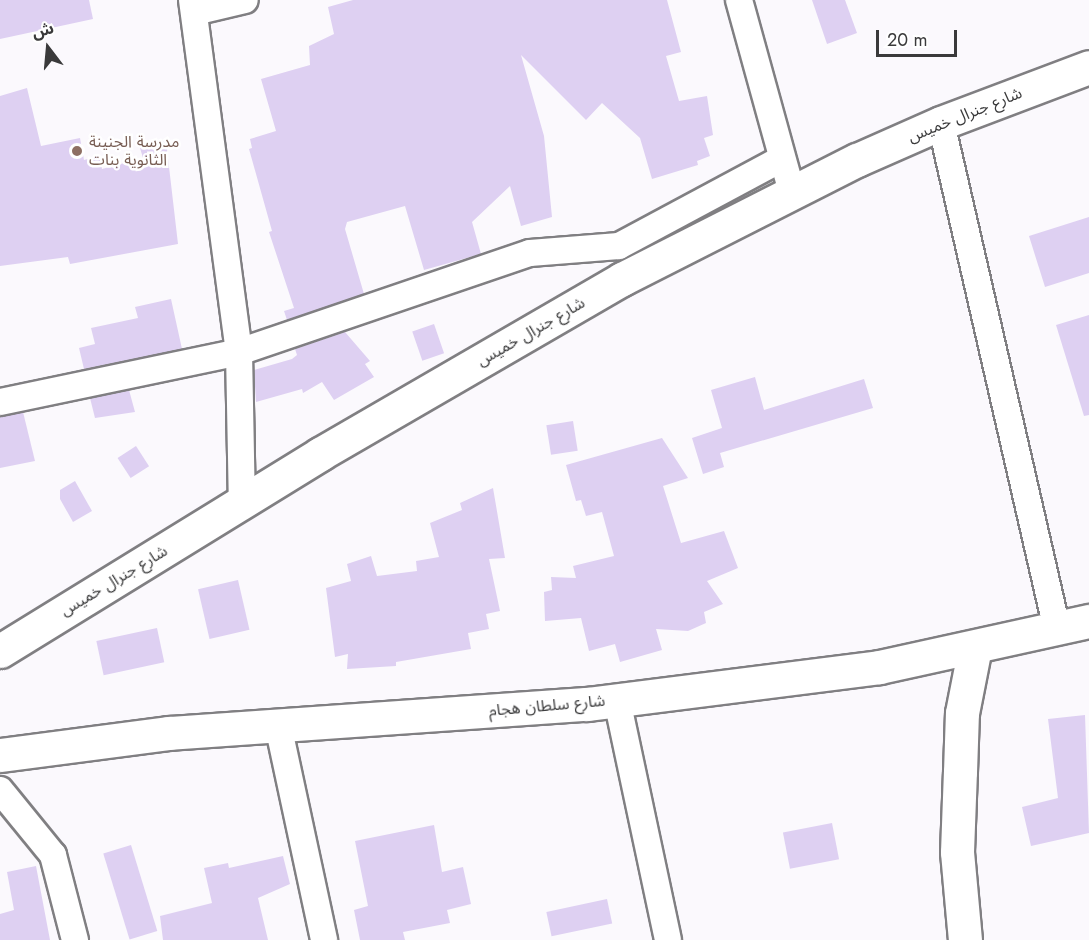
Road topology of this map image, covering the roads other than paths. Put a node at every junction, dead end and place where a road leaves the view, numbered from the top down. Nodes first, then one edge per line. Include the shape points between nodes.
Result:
1 (245, 0) edge
2 (739, 0) edge
3 (193, 6) edge
4 (1089, 67) edge
5 (941, 123) junction
6 (781, 159) junction
7 (792, 192) junction
8 (238, 352) junction
9 (0, 402) edge
10 (242, 503) junction
11 (1089, 621) edge
12 (1057, 629) junction
13 (975, 647) junction
14 (0, 651) edge
15 (617, 700) junction
16 (278, 725) junction
17 (0, 755) edge
18 (0, 790) edge
19 (75, 940) edge
20 (324, 940) edge
21 (668, 940) edge
22 (965, 940) edge

1 - 3 street
2 - 6 street
3 - 8 street
4 - 5 main road, شارع جنرال خميس
5 - 7 main road, شارع جنرال خميس
5 - 12 street
6 - 7 street
6 - 8 street via 619,246 530,253
7 - 10 main road, شارع جنرال خميس via 622,279
8 - 9 street
8 - 10 street
10 - 14 main road, شارع جنرال خميس
11 - 12 main road, شارع سلطان هجام
12 - 13 main road, شارع سلطان هجام
13 - 15 main road, شارع سلطان هجام via 879,667
13 - 22 main road via 962,713 957,852
15 - 16 main road, شارع سلطان هجام
15 - 21 street
16 - 17 main road, شارع سلطان هجام via 81,742
16 - 20 street
18 - 19 street via 53,855

